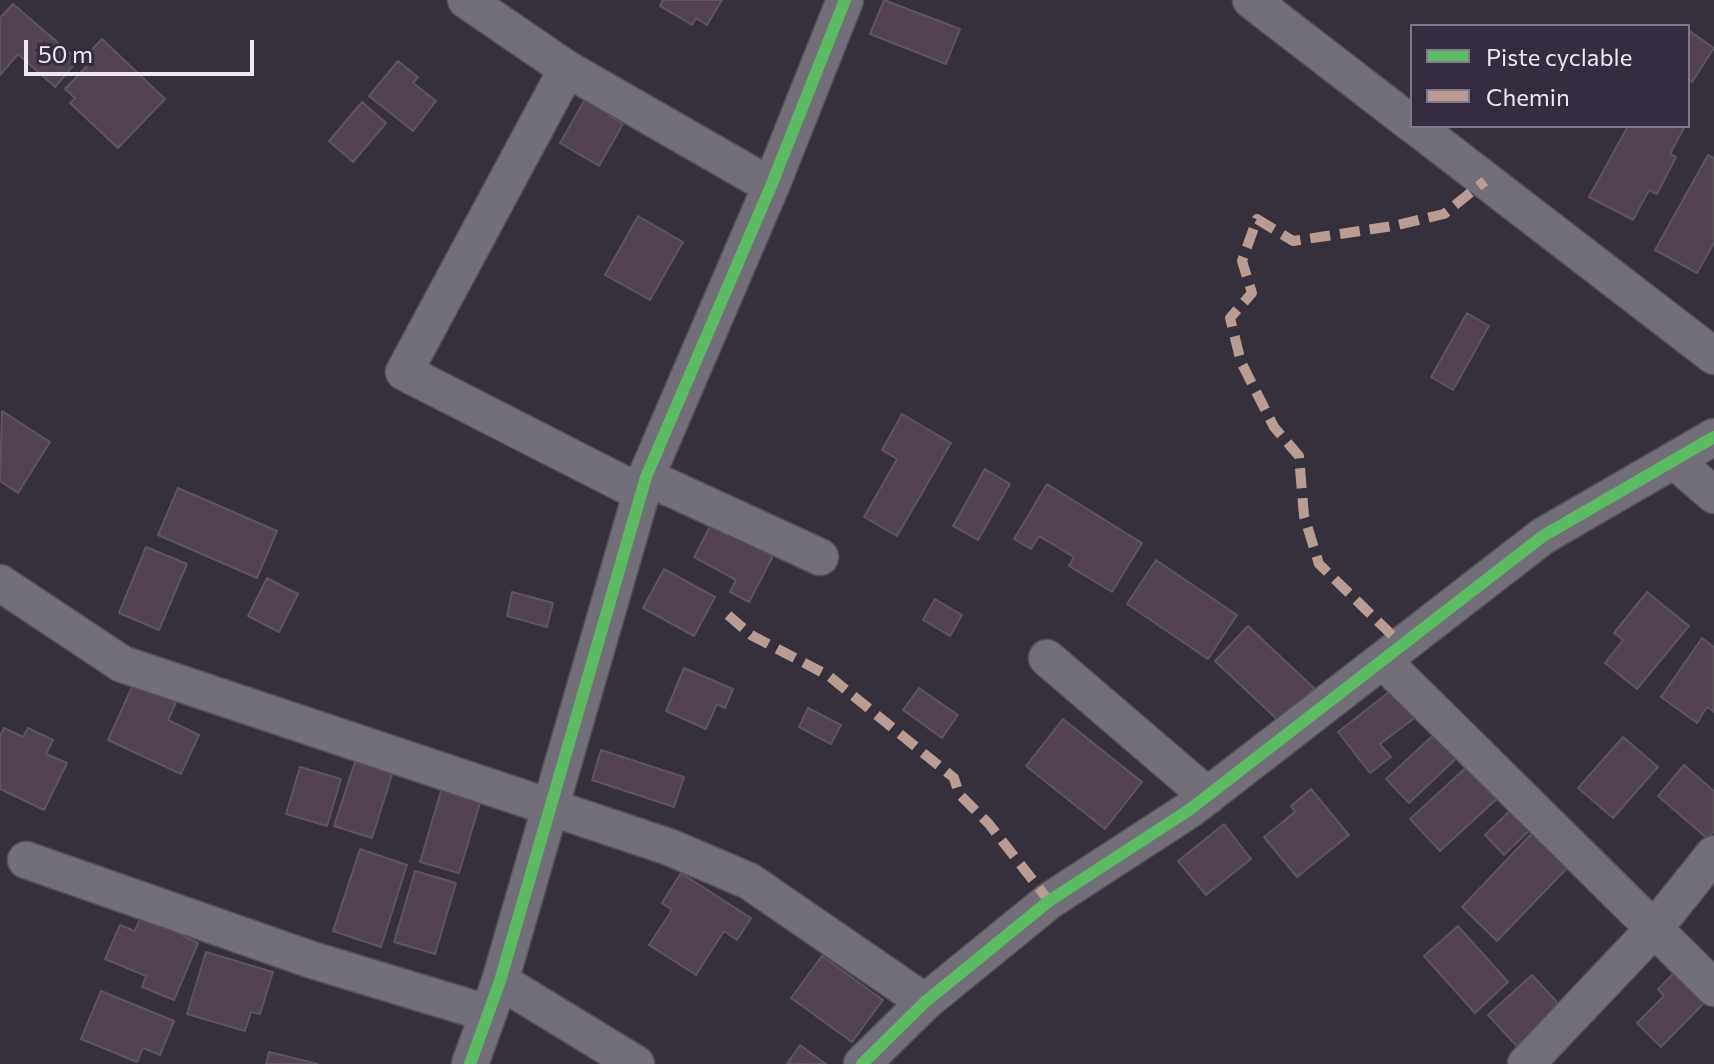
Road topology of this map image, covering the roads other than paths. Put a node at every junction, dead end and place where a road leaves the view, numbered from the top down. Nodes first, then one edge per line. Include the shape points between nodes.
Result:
1 (466, 0) edge
2 (845, 0) edge
3 (1251, 0) edge
4 (567, 69) junction
5 (1410, 123) edge
6 (1417, 128) edge
7 (771, 186) junction
8 (1714, 356) edge
9 (1714, 437) edge
10 (1676, 462) junction
11 (643, 485) junction
12 (1714, 495) edge
13 (820, 557) dead end
14 (0, 583) edge
15 (1047, 658) dead end
16 (1383, 661) junction
17 (1208, 796) junction
18 (549, 807) junction
19 (1714, 854) edge
20 (26, 860) dead end
21 (1653, 930) junction
22 (1714, 988) edge
23 (493, 997) junction
24 (925, 1002) junction
25 (470, 1064) edge
26 (636, 1064) edge
27 (862, 1064) edge
28 (1526, 1064) edge

1 - 4 street
2 - 7 street
3 - 5 street
4 - 7 street
4 - 11 street via 404,372
6 - 8 street
7 - 11 street
9 - 10 street
10 - 12 street
10 - 16 street via 1543,536
11 - 13 street
11 - 18 street
14 - 18 street via 122,664
15 - 17 street
16 - 17 street
16 - 21 street
17 - 24 street via 1049,901
18 - 23 street
18 - 24 street via 669,847 749,881
19 - 21 street
20 - 23 street via 312,960
21 - 22 street
21 - 28 street
23 - 25 street
23 - 26 street
24 - 27 street

